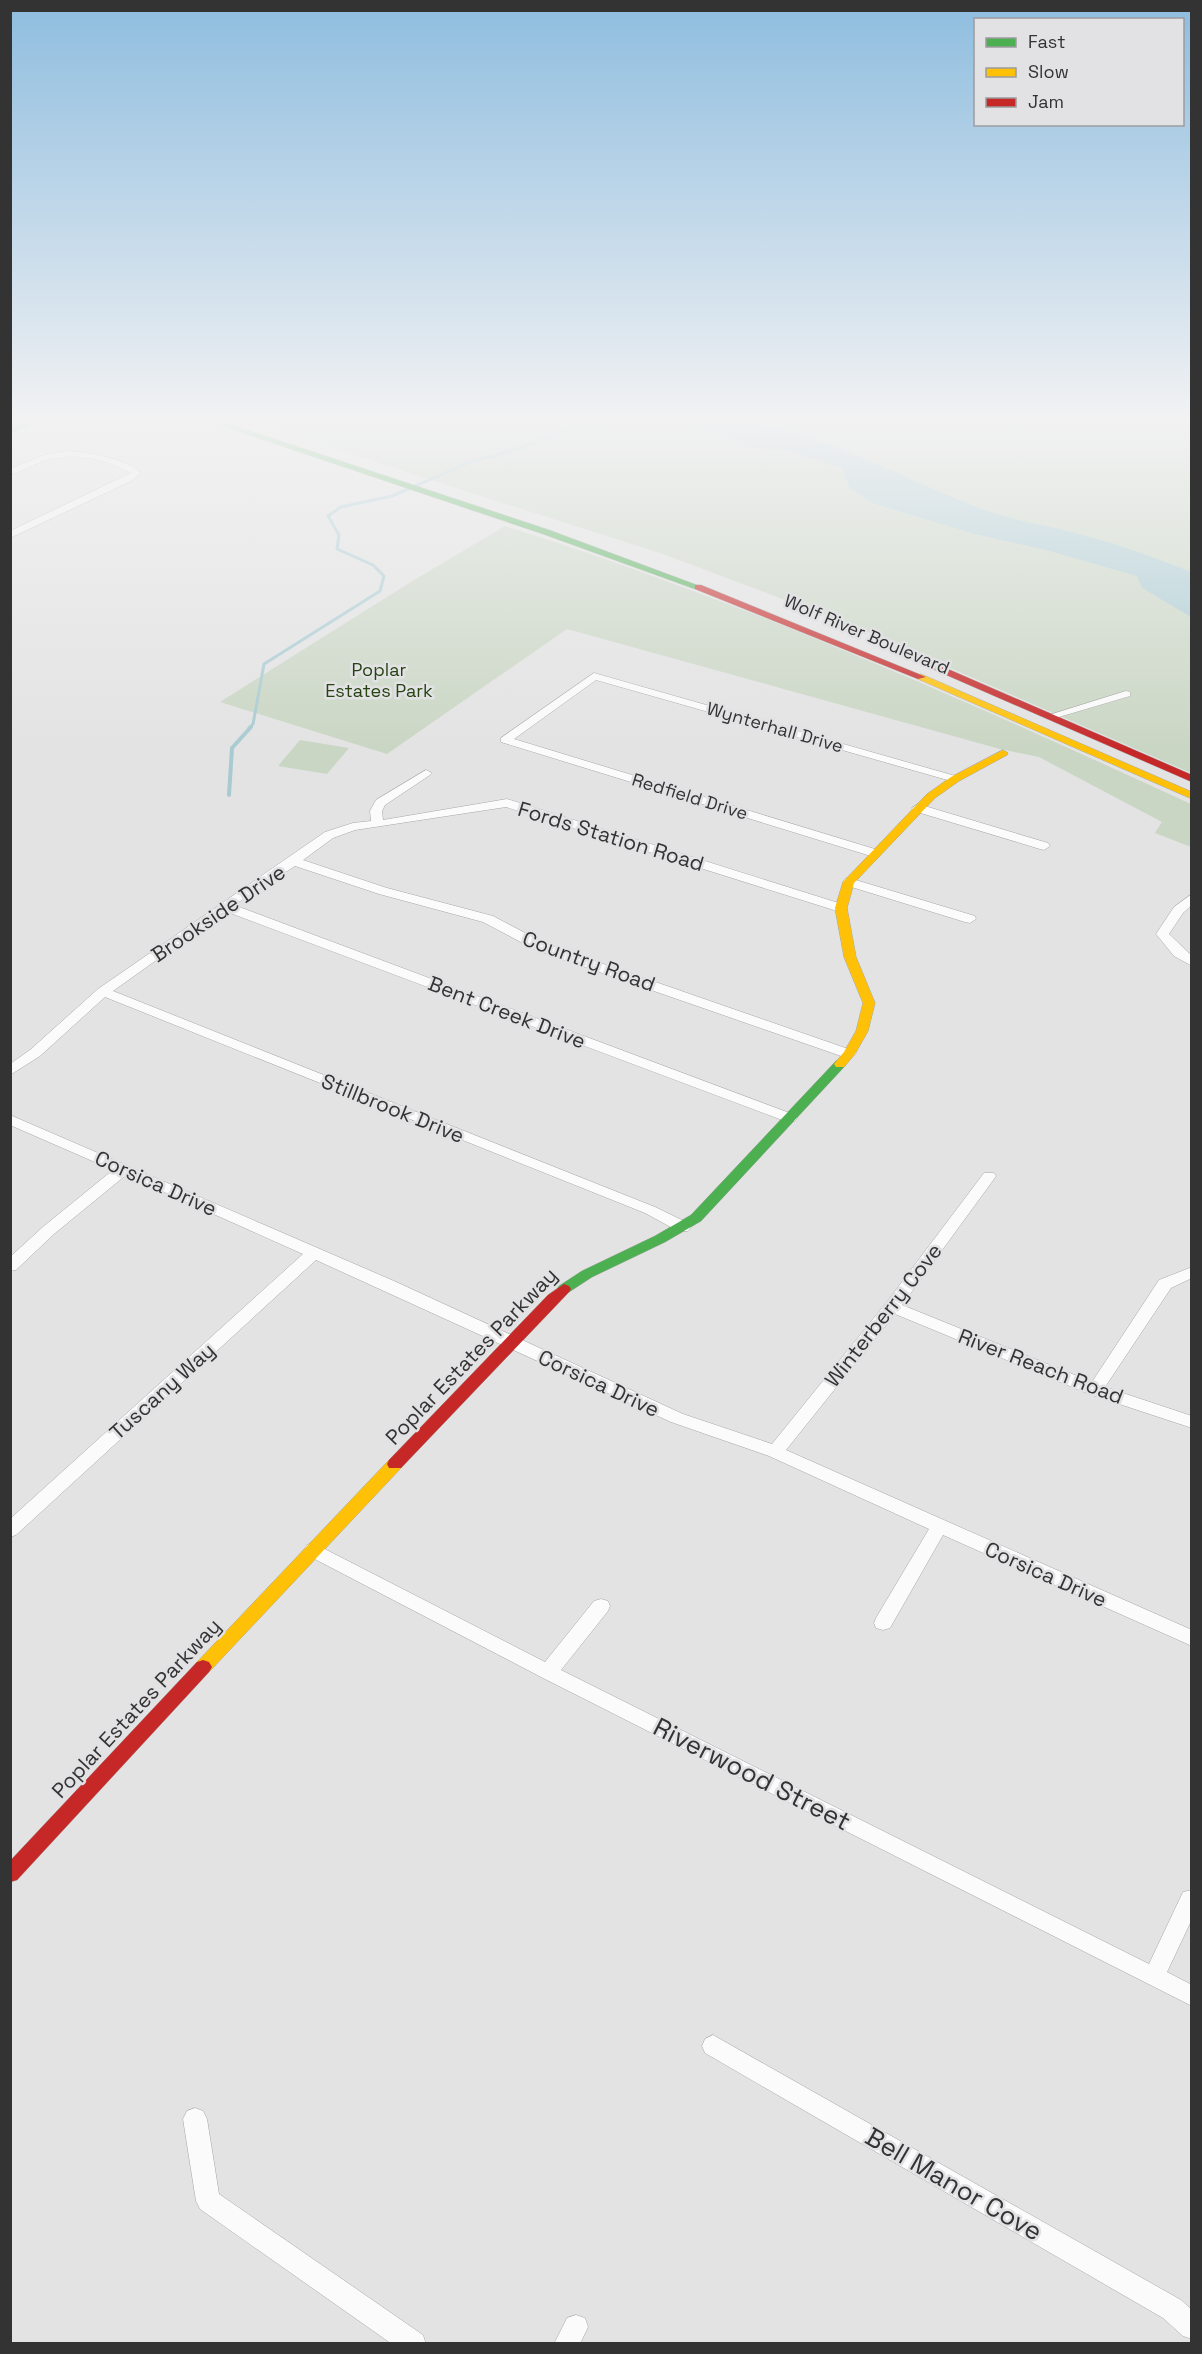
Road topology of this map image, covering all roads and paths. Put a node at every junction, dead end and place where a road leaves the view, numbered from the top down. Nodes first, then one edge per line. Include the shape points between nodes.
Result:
1 (532, 529) edge
2 (566, 529) edge
3 (746, 591) dead end
4 (921, 661) dead end
5 (1126, 694) dead end
6 (1052, 716) junction
7 (506, 740) joint
8 (1003, 753) dead end
9 (426, 773) dead end
10 (955, 779) junction
11 (1191, 779) edge
12 (1191, 796) edge
13 (918, 808) junction
14 (377, 823) junction
15 (1044, 846) dead end
16 (874, 853) junction
17 (294, 861) junction
18 (849, 882) junction
19 (1191, 898) edge
20 (224, 906) junction
21 (841, 908) junction
22 (970, 918) dead end
23 (1191, 962) edge
24 (103, 992) junction
25 (849, 1054) junction
26 (10, 1071) edge
27 (790, 1118) junction
28 (10, 1119) edge
29 (124, 1169) junction
30 (988, 1176) dead end
31 (682, 1227) junction
32 (314, 1253) junction
33 (10, 1266) edge
34 (1191, 1272) edge
35 (892, 1307) junction
36 (510, 1342) junction
37 (1095, 1390) junction
38 (1191, 1422) edge
39 (775, 1452) junction
40 (939, 1527) junction
41 (10, 1530) edge
42 (313, 1550) junction
43 (601, 1606) dead end
44 (883, 1623) dead end
45 (1191, 1639) edge
46 (548, 1672) junction
47 (10, 1874) edge
48 (1190, 1899) edge
49 (1154, 1977) junction
50 (1191, 1996) edge
51 (713, 2046) dead end
52 (195, 2119) dead end
53 (1191, 2327) edge
54 (414, 2343) edge

1 - 12 main road, Wolf River Boulevard via 782,618
2 - 3 main road
4 - 6 main road, Wolf River Boulevard
5 - 6 street
6 - 11 main road, Wolf River Boulevard
7 - 10 street, Wynterhall Drive via 594,676
7 - 16 street, Redfield Drive
8 - 10 main road, Poplar Estates Parkway
9 - 14 street via 380,803
10 - 13 main road, Poplar Estates Parkway
13 - 15 street
13 - 16 main road, Poplar Estates Parkway
14 - 17 street, Brookside Drive via 337,831
14 - 21 street, Fords Station Road via 507,803
16 - 18 main road, Poplar Estates Parkway
17 - 20 street, Brookside Drive
17 - 25 street, Country Road via 383,891 472,914 541,948
18 - 21 main road, Poplar Estates Parkway
18 - 22 street
19 - 23 street via 1162,934
20 - 24 street, Brookside Drive
20 - 27 street, Bent Creek Drive
21 - 25 main road, Poplar Estates Parkway via 850,957 869,1003 862,1030
24 - 26 street, Brookside Drive
24 - 31 street, Stillbrook Drive via 650,1210
25 - 27 main road, Poplar Estates Parkway
27 - 31 main road, Poplar Estates Parkway via 704,1210
28 - 29 street, Corsica Drive
29 - 32 street, Corsica Drive
29 - 33 street
30 - 35 street, Winterberry Cove
31 - 36 main road, Poplar Estates Parkway via 585,1273 553,1298
32 - 36 street, Corsica Drive
32 - 41 street, Tuscany Way
34 - 37 street via 1165,1284
35 - 37 street, River Reach Road
35 - 39 street, Winterberry Cove
36 - 39 street, Corsica Drive via 677,1418
36 - 42 main road, Poplar Estates Parkway
37 - 38 street, River Reach Road
39 - 40 street, Corsica Drive
40 - 44 street
40 - 45 street, Corsica Drive
42 - 46 street, Riverwood Street
42 - 47 main road, Poplar Estates Parkway
43 - 46 street
46 - 49 street, Riverwood Street
48 - 49 street
49 - 50 street, Riverwood Street
51 - 53 street, Bell Manor Cove via 1172,2309
52 - 54 street via 208,2201

